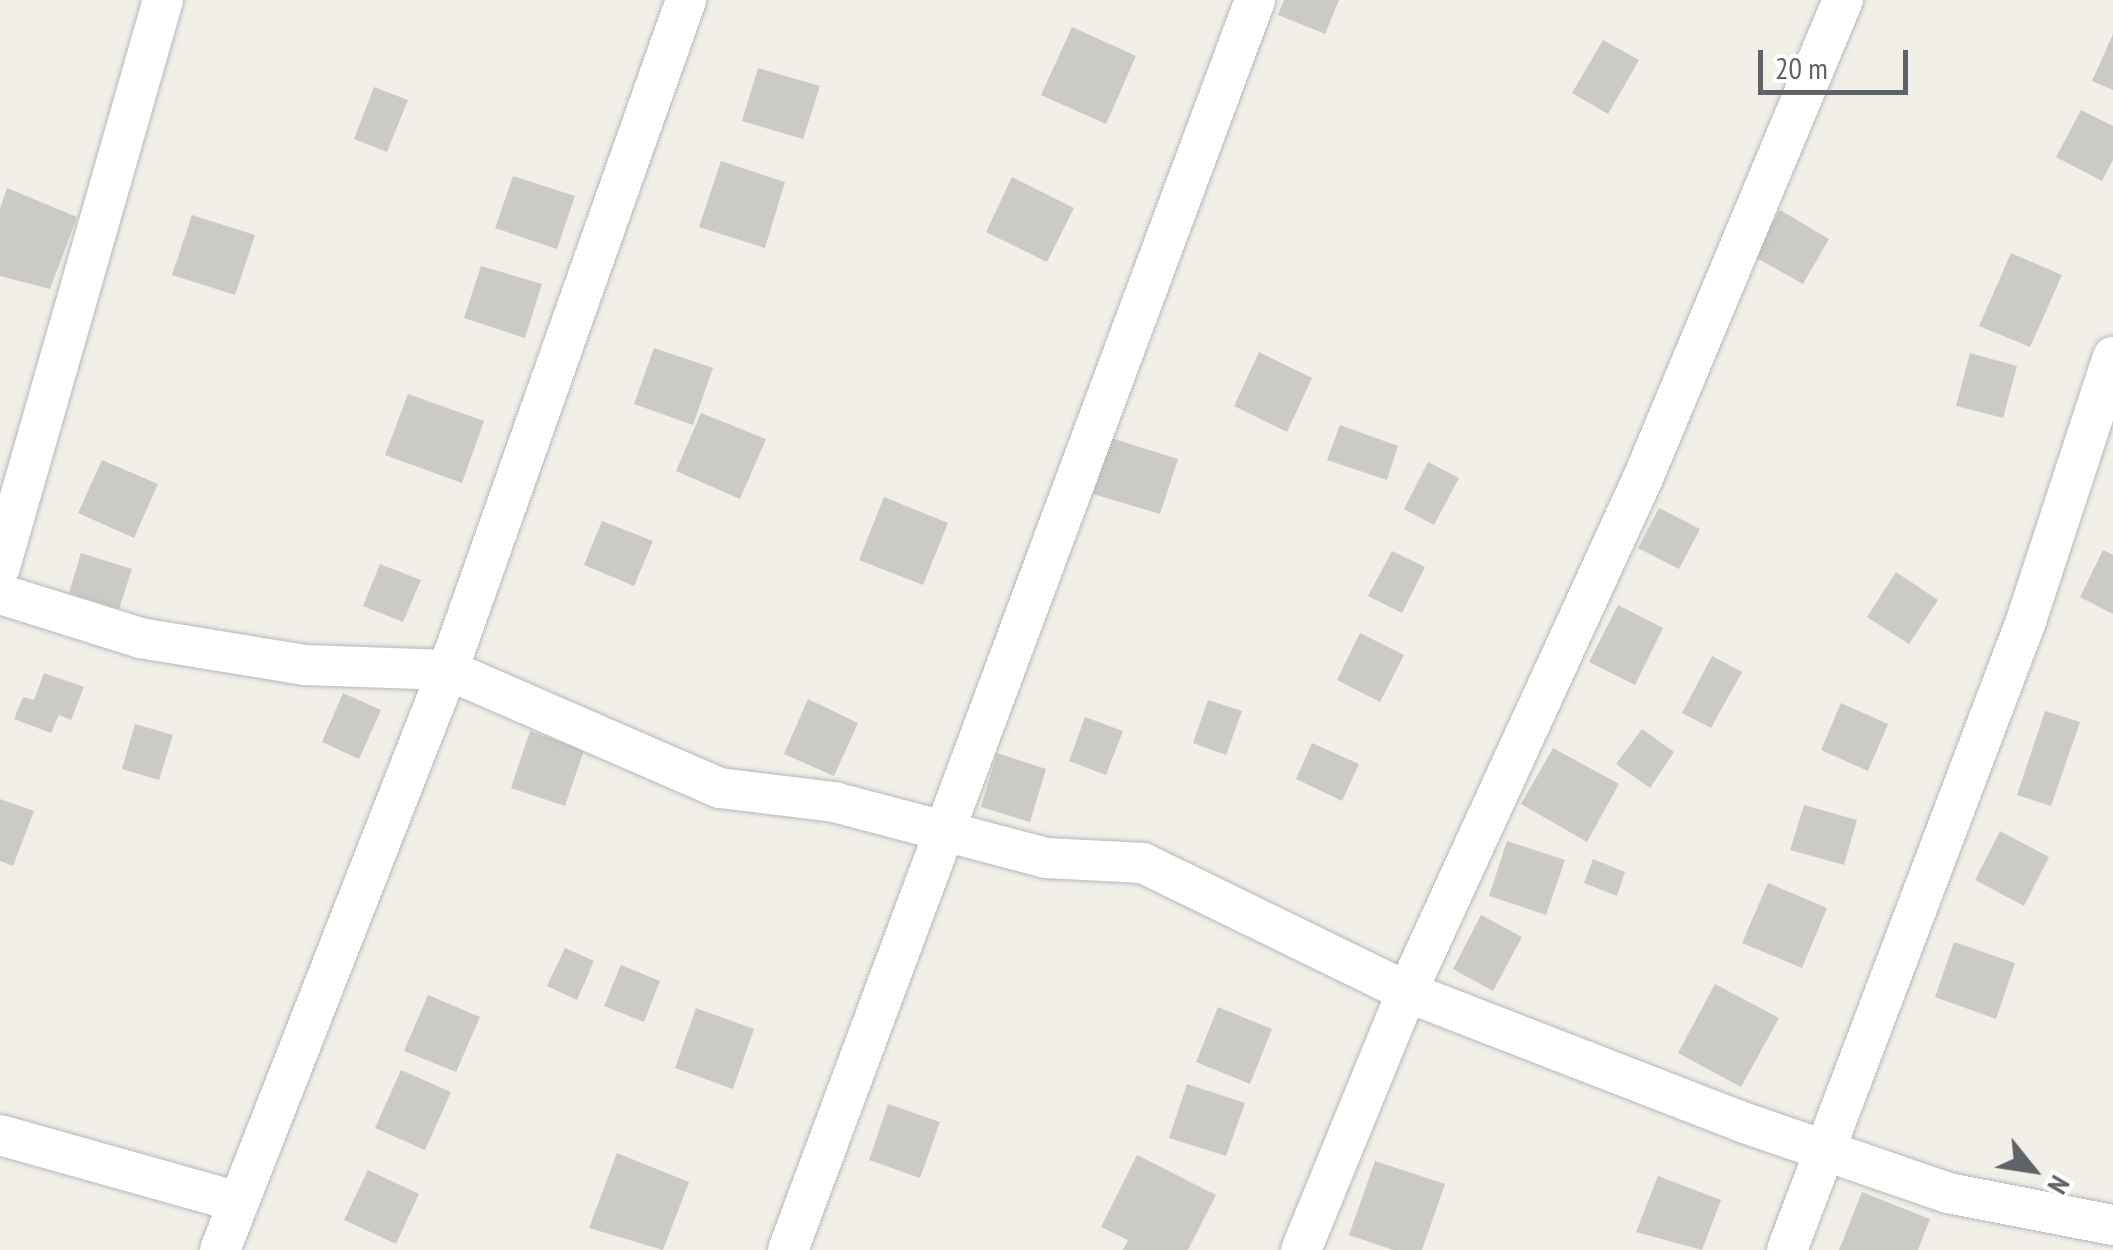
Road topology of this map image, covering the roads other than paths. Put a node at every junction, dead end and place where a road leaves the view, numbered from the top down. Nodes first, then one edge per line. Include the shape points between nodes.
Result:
1 (164, 0) edge
2 (686, 0) edge
3 (1255, 0) edge
4 (1843, 0) edge
5 (2113, 357) edge
6 (0, 567) edge
7 (0, 594) edge
8 (448, 670) junction
9 (946, 835) junction
10 (1407, 992) junction
11 (0, 1135) edge
12 (1824, 1152) junction
13 (239, 1202) junction
14 (2113, 1225) edge
15 (220, 1250) edge
16 (788, 1250) edge
17 (1301, 1250) edge
18 (1787, 1250) edge

1 - 6 street
2 - 8 street
3 - 9 street
4 - 10 street via 1643,478
5 - 12 street via 2026,621
7 - 8 street via 159,641 305,666
8 - 9 street via 720,788 834,802
8 - 13 street
9 - 10 street via 1046,858 1143,863
9 - 16 street
10 - 12 street
10 - 17 street
11 - 13 street
12 - 14 street via 1948,1192
12 - 18 street
13 - 15 street

